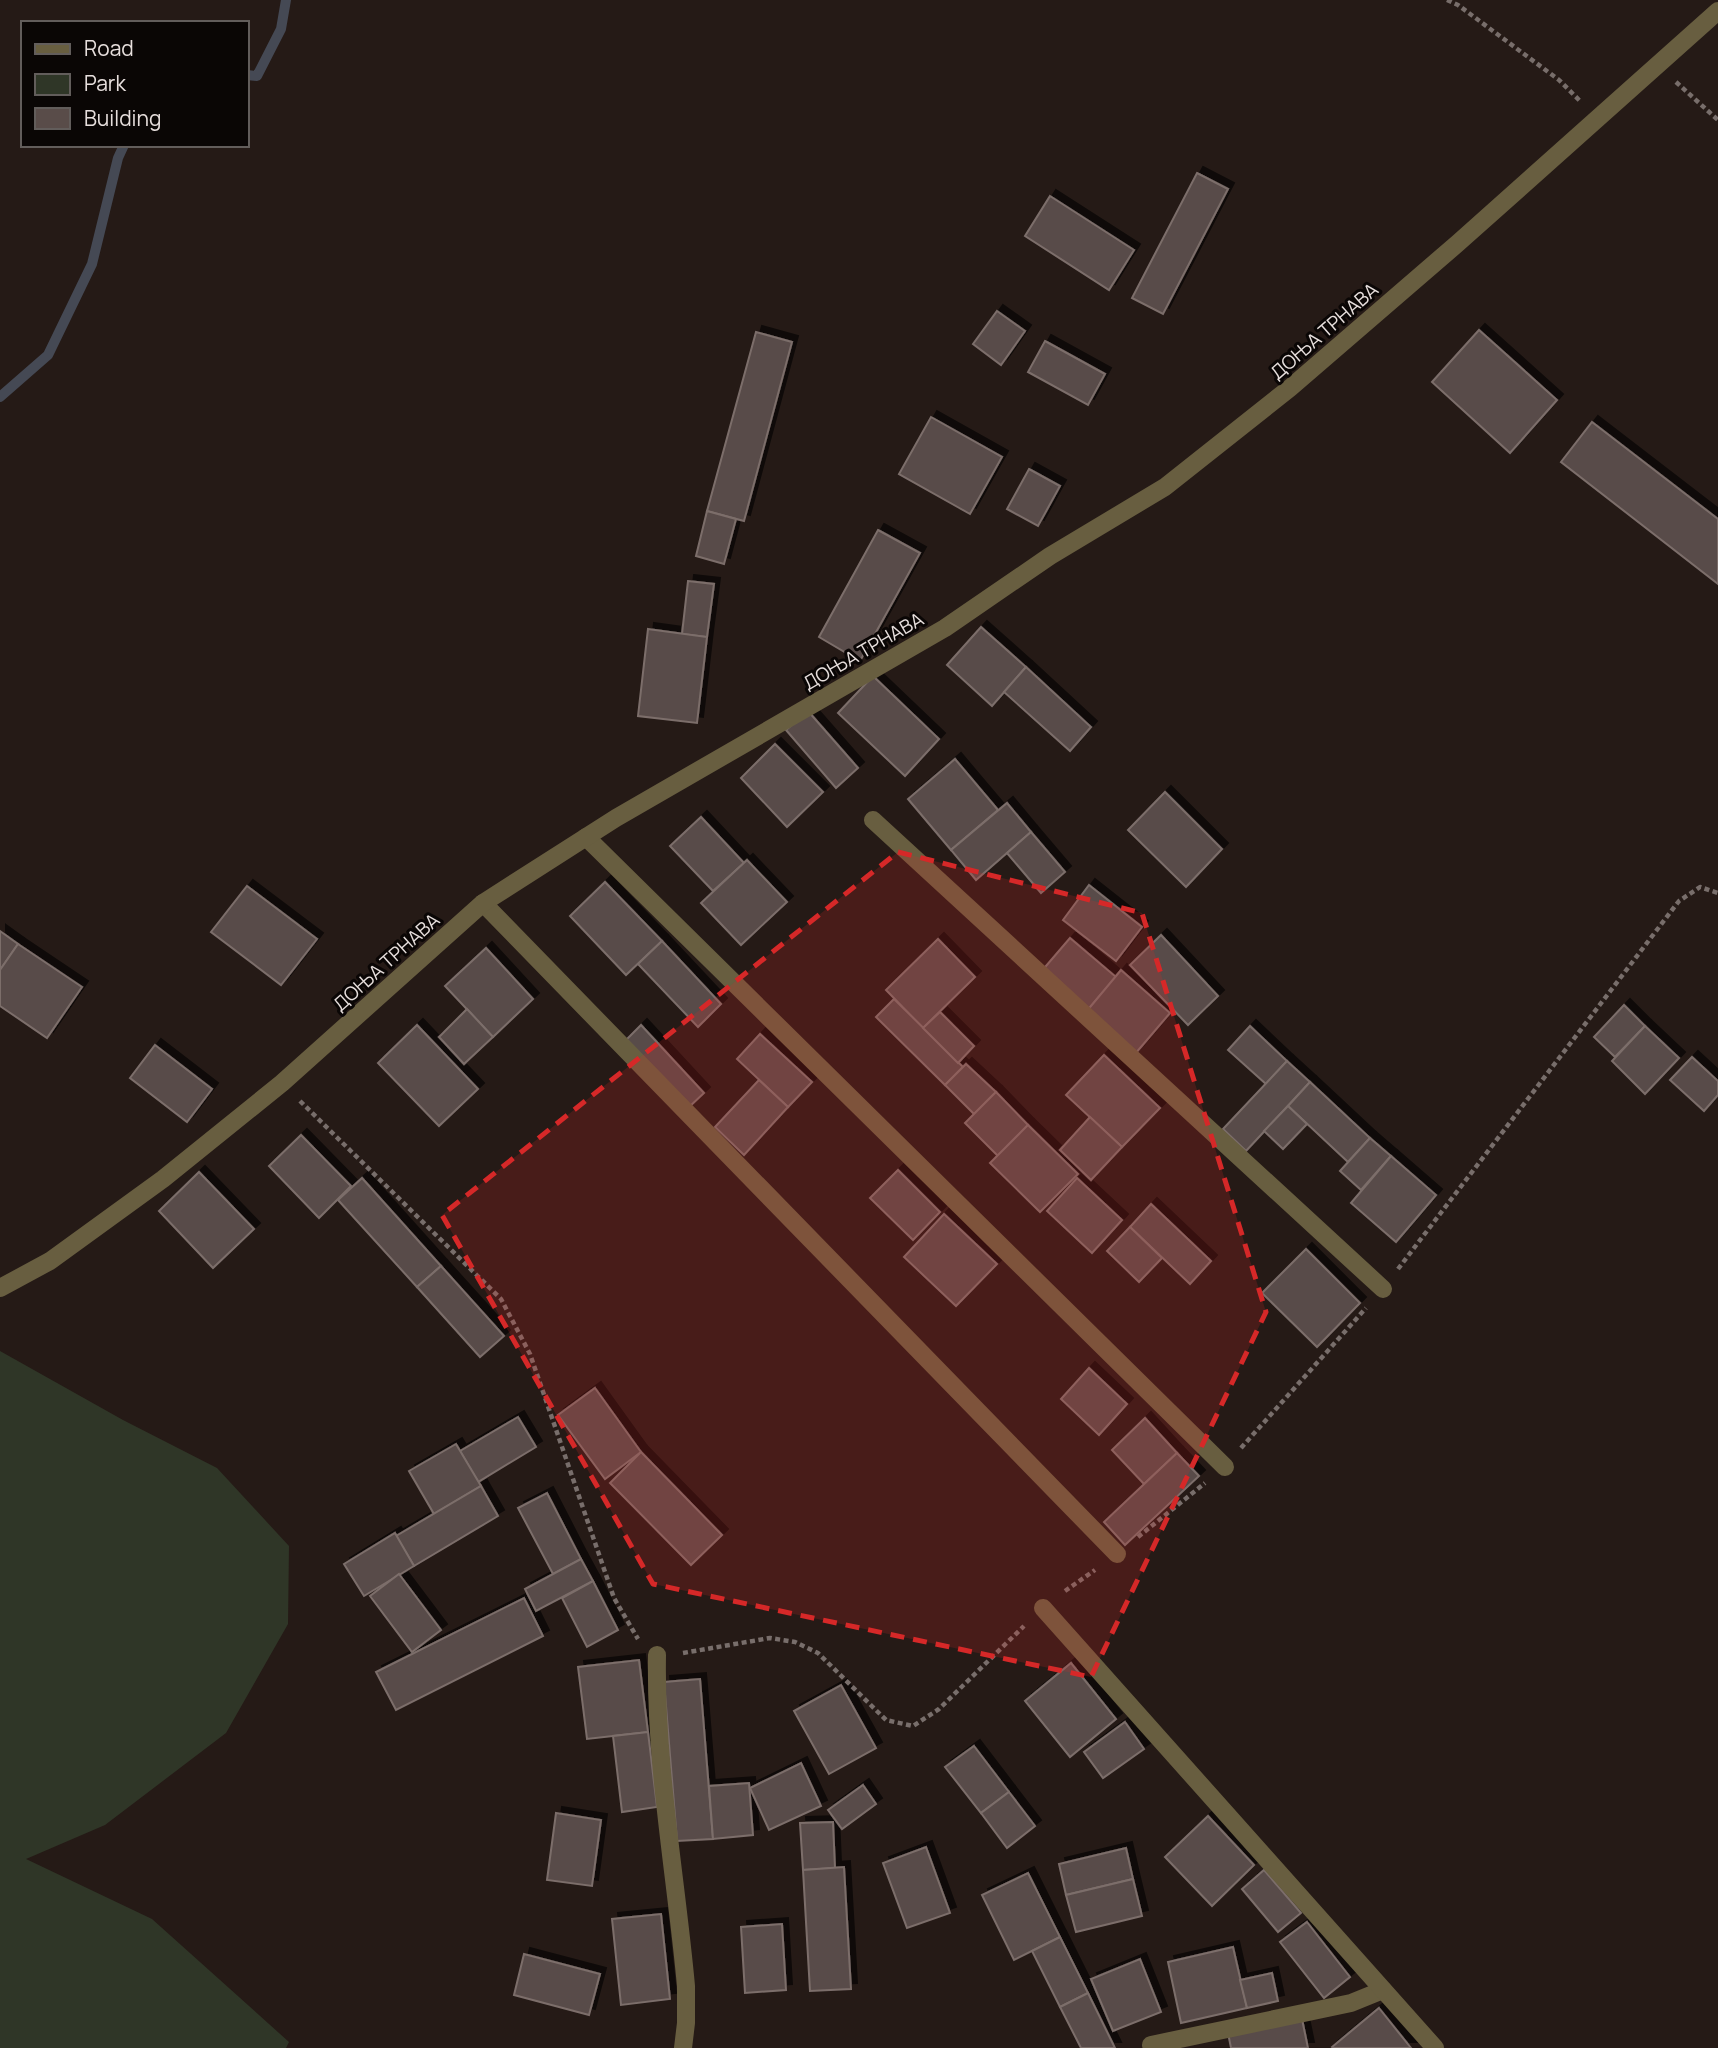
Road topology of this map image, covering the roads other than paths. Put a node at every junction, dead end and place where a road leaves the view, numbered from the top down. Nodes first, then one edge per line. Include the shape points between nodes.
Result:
1 (1718, 11) edge
2 (873, 820) dead end
3 (586, 837) junction
4 (483, 903) junction
5 (0, 1288) edge
6 (1383, 1289) road end
7 (1225, 1467) road end
8 (1118, 1554) road end
9 (1043, 1608) road end
10 (657, 1655) road end
11 (1383, 1990) junction
12 (1151, 2045) dead end
13 (683, 2048) edge
14 (1435, 2048) edge

1 - 3 street, ДОЊА ТРНАВА via 1290,388 1165,487 1050,556 945,628
2 - 6 street
3 - 4 street, ДОЊА ТРНАВА
3 - 7 street
4 - 5 street, ДОЊА ТРНАВА via 282,1083 163,1179 50,1261
4 - 8 street
9 - 11 street
10 - 13 street via 661,1766 686,1986
11 - 12 street via 1352,2003
11 - 14 street

